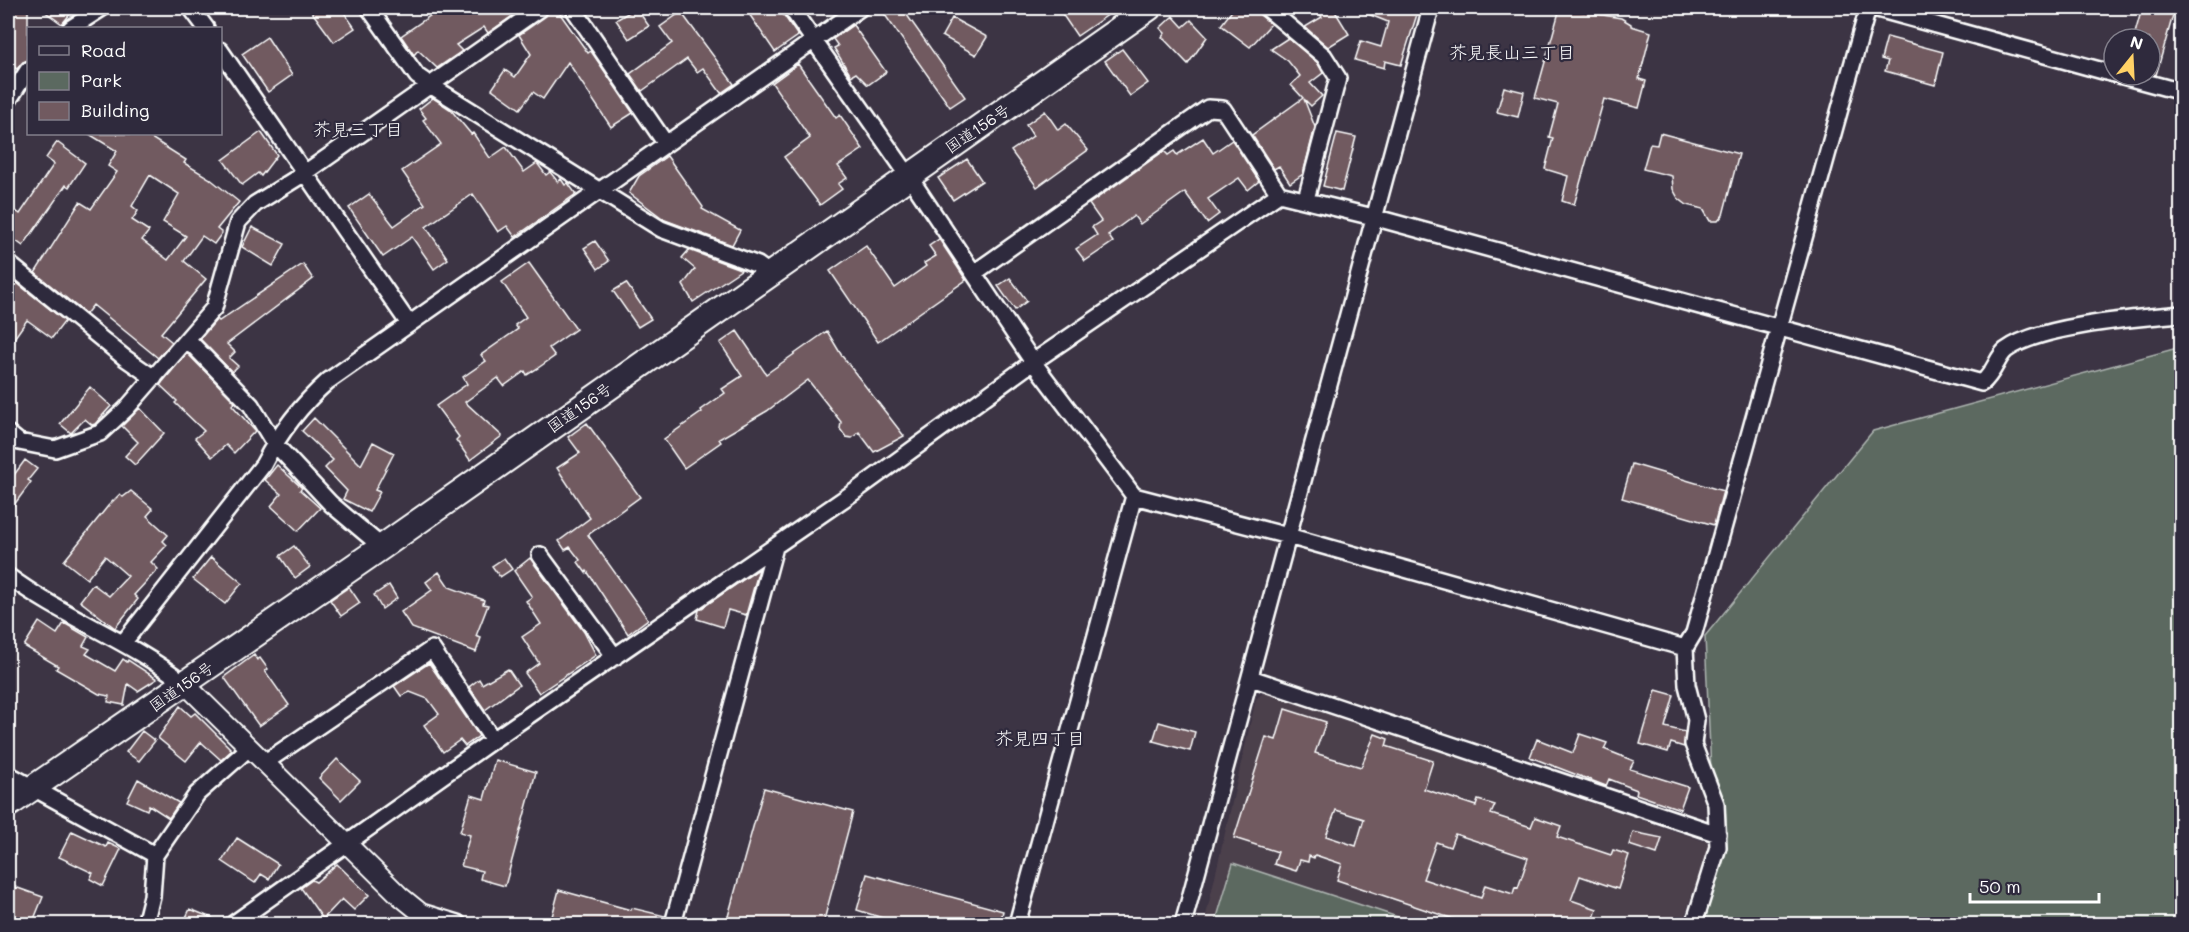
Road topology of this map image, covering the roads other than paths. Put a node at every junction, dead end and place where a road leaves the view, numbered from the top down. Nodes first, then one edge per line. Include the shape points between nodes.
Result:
1 (102, 8) edge
2 (191, 8) edge
3 (369, 8) edge
4 (540, 8) edge
5 (573, 8) edge
6 (791, 8) edge
7 (860, 8) edge
8 (1149, 8) edge
9 (1267, 8) edge
10 (1431, 8) edge
11 (1868, 8) edge
12 (1874, 8) edge
13 (73, 27) edge
14 (205, 27) edge
15 (814, 42) junction
16 (222, 53) edge
17 (2102, 71) edge
18 (27, 72) edge
19 (430, 85) junction
20 (2162, 87) edge
21 (2181, 92) edge
22 (8, 101) edge
23 (666, 144) junction
24 (305, 173) junction
25 (908, 175) junction
26 (600, 190) junction
27 (1278, 194) junction
28 (1306, 199) junction
29 (1373, 217) junction
30 (8, 263) edge
31 (769, 273) junction
32 (974, 273) junction
33 (2181, 314) edge
34 (409, 324) junction
35 (1781, 329) junction
36 (187, 339) junction
37 (1033, 362) junction
38 (154, 378) junction
39 (8, 434) edge
40 (274, 443) junction
41 (1134, 496) junction
42 (1288, 536) junction
43 (382, 547) junction
44 (776, 547) junction
45 (540, 555) dead end
46 (8, 576) edge
47 (123, 643) junction
48 (1685, 648) junction
49 (615, 657) junction
50 (1251, 678) junction
51 (184, 683) junction
52 (493, 740) junction
53 (249, 748) junction
54 (264, 763) junction
55 (8, 774) edge
56 (33, 787) junction
57 (8, 805) edge
58 (1718, 834) junction
59 (346, 844) junction
60 (156, 855) junction
61 (145, 924) edge
62 (233, 924) edge
63 (457, 924) edge
64 (673, 924) edge
65 (1017, 924) edge
66 (1183, 924) edge
67 (1694, 924) edge

1 - 13 street
2 - 14 street
3 - 19 street via 417,76
4 - 19 street
5 - 23 street
6 - 15 street
7 - 15 street
8 - 25 highway, 国道156号
9 - 28 street via 1324,56 1338,78
10 - 29 street
11 - 35 street
12 - 17 street
15 - 23 street
15 - 25 street
16 - 24 street
18 - 22 street
19 - 24 street
19 - 26 street
20 - 21 street
23 - 26 street
24 - 34 street
24 - 36 street via 255,204 238,222 214,308
25 - 31 highway, 国道156号
25 - 32 street
26 - 31 street via 661,229 758,264
26 - 34 street
27 - 28 street
27 - 32 street via 1223,109 1208,108
27 - 37 street
28 - 29 street
29 - 35 street
29 - 42 street
30 - 38 street
31 - 43 highway, 国道156号
32 - 37 street
33 - 35 street via 2108,321 2021,340 2003,352 1992,374 1982,383
34 - 40 street via 328,381
35 - 48 street via 1694,633
36 - 38 street
36 - 40 street via 251,405
37 - 41 street
37 - 44 street
38 - 39 street via 100,433 54,449 19,441
40 - 43 street via 332,504
40 - 47 street via 263,465
41 - 42 street
41 - 65 street
42 - 48 street
42 - 50 street
43 - 51 highway, 国道156号
44 - 49 street
44 - 64 street
45 - 49 street
46 - 47 street via 39,600
47 - 51 street
48 - 58 street via 1687,685 1696,720 1693,744 1716,804
49 - 52 street
50 - 58 street
50 - 66 street
51 - 53 street
51 - 56 highway, 国道156号
52 - 54 street via 432,649
52 - 59 street
53 - 54 street
53 - 60 street via 197,794
54 - 59 street
55 - 56 street
56 - 57 highway, 国道156号
56 - 60 street
58 - 67 street via 1718,847
59 - 62 street
59 - 63 street via 421,913
60 - 61 street

